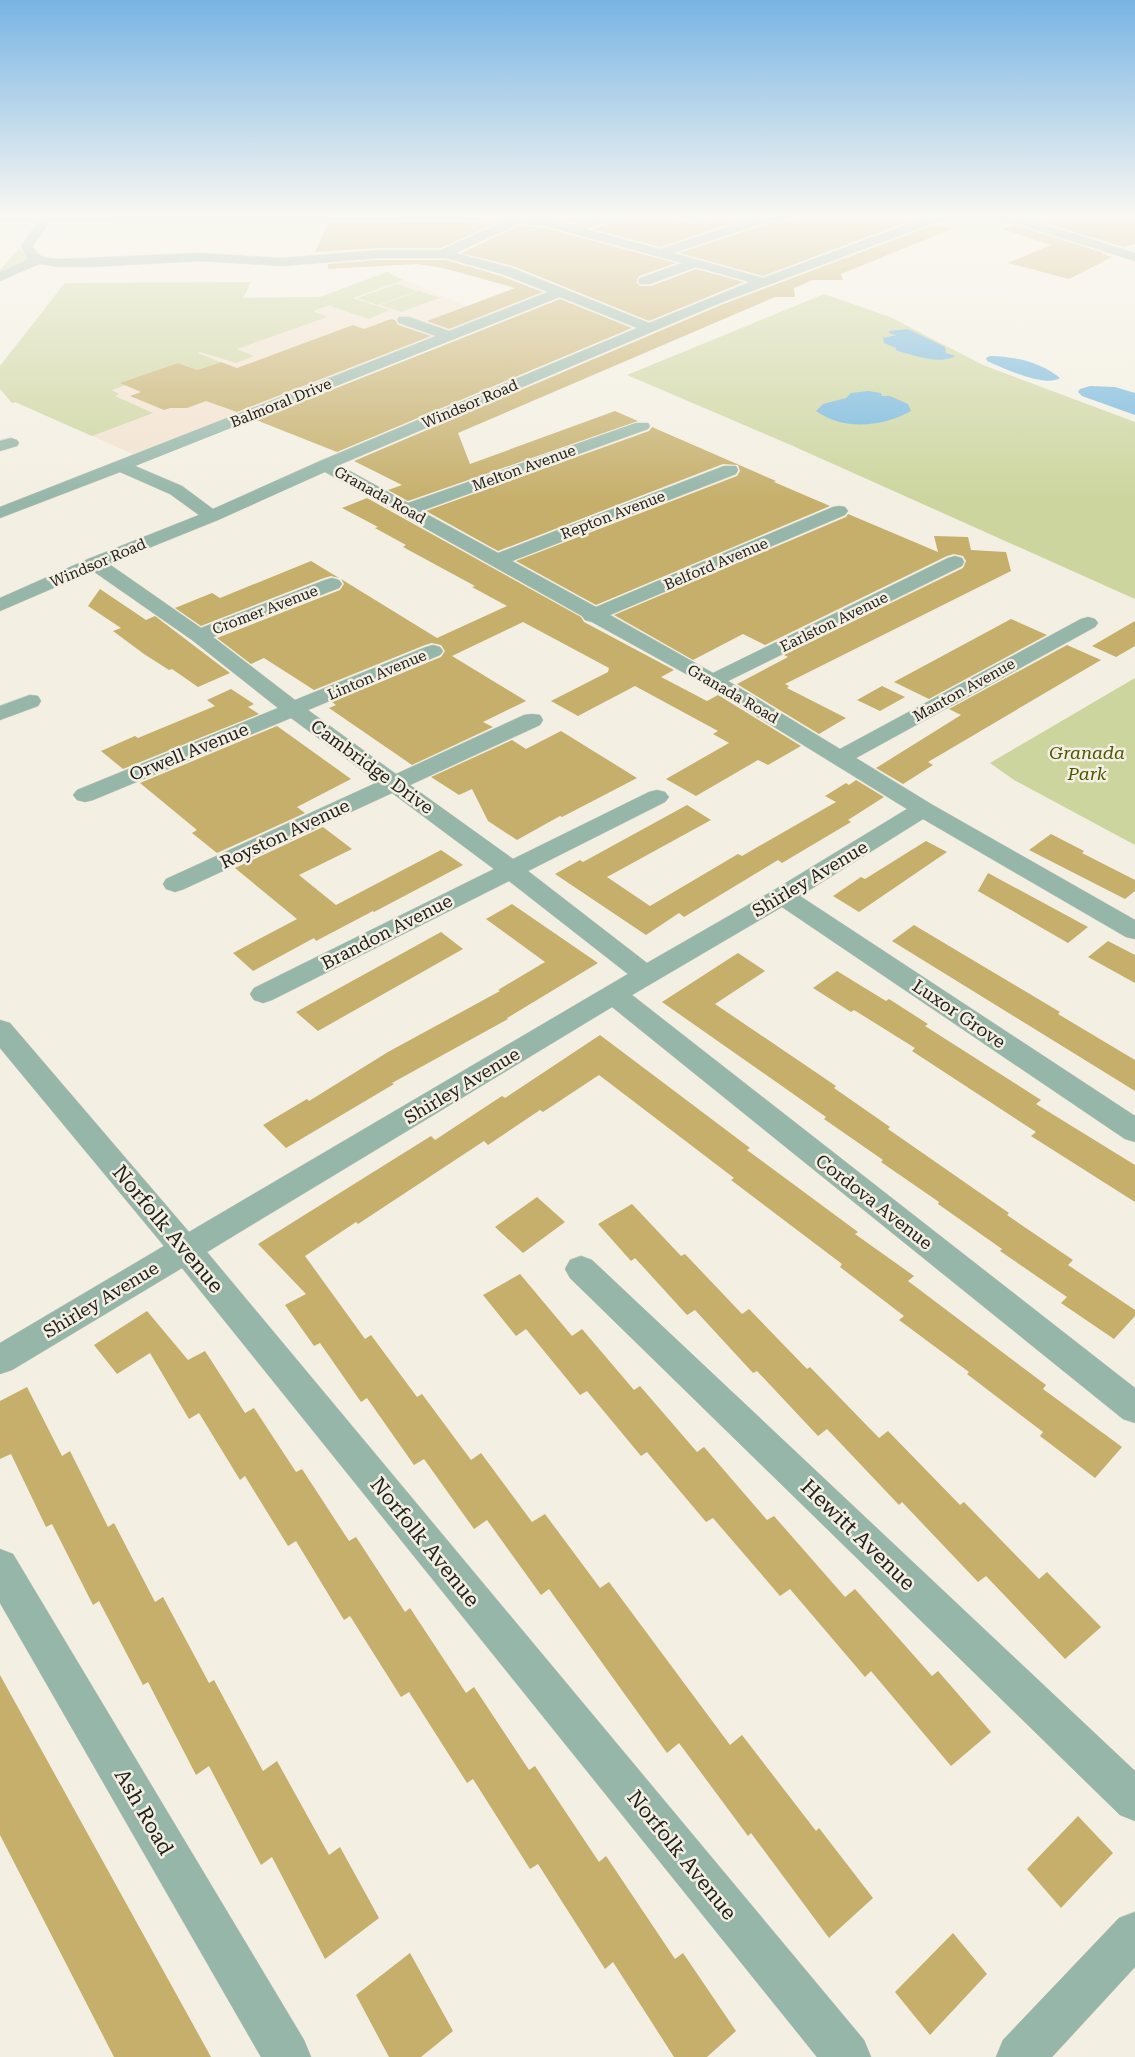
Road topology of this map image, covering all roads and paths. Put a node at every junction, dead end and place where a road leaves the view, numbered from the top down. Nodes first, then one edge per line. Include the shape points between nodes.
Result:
1 (516, 310) edge
2 (605, 310) edge
3 (691, 310) edge
4 (404, 320) dead end
5 (649, 328) junction
6 (450, 336) junction
7 (213, 410) dead end
8 (238, 420) junction
9 (642, 426) dead end
10 (326, 465) junction
11 (121, 466) junction
12 (730, 470) dead end
13 (3, 509) edge
14 (406, 510) junction
15 (839, 511) dead end
16 (212, 516) junction
17 (495, 561) junction
18 (955, 562) dead end
19 (95, 563) junction
20 (332, 584) dead end
21 (0, 605) edge
22 (592, 616) junction
23 (1088, 623) dead end
24 (199, 636) junction
25 (433, 652) dead end
26 (713, 681) junction
27 (30, 700) dead end
28 (293, 710) junction
29 (0, 714) edge
30 (532, 720) dead end
31 (840, 758) junction
32 (395, 784) junction
33 (85, 795) dead end
34 (657, 796) dead end
35 (922, 810) junction
36 (510, 869) junction
37 (175, 884) dead end
38 (783, 896) junction
39 (1135, 932) edge
40 (646, 975) junction
41 (263, 994) dead end
42 (614, 995) junction
43 (0, 1030) edge
44 (1135, 1131) edge
45 (186, 1250) junction
46 (581, 1269) dead end
47 (0, 1360) edge
48 (1135, 1408) edge
49 (0, 1567) edge
50 (1135, 1800) edge
51 (1133, 1942) edge
52 (287, 2057) edge
53 (847, 2057) edge
54 (1020, 2057) edge

1 - 6 street, Balmoral Drive
2 - 5 street
3 - 5 street, Windsor Road
4 - 6 street
5 - 10 street, Windsor Road
6 - 8 street, Balmoral Drive
7 - 8 street
8 - 11 street, Balmoral Drive
9 - 14 street, Melton Avenue
10 - 14 street, Granada Road
10 - 16 street, Windsor Road
11 - 13 street, Balmoral Drive
11 - 16 street via 176,490
12 - 17 street, Repton Avenue
14 - 17 street, Granada Road
15 - 22 street, Belford Avenue
16 - 19 street, Windsor Road
17 - 22 street, Granada Road
18 - 26 street, Earlston Avenue
19 - 21 street, Windsor Road
19 - 24 street, Cambridge Drive
20 - 24 street, Cromer Avenue
22 - 26 street, Granada Road
23 - 31 street, Manton Avenue
24 - 28 street, Cambridge Drive
25 - 28 street, Linton Avenue
26 - 31 street, Granada Road
27 - 29 street
28 - 32 street, Cambridge Drive
28 - 33 street, Orwell Avenue
30 - 32 street, Royston Avenue
31 - 35 street, Granada Road
32 - 36 street, Cambridge Drive
32 - 37 street, Royston Avenue
34 - 36 street, Brandon Avenue
35 - 38 street, Shirley Avenue
35 - 39 street, Granada Road
36 - 40 street, Cambridge Drive
36 - 41 street, Brandon Avenue
38 - 40 street, Shirley Avenue
38 - 44 street, Luxor Grove
40 - 42 street, Shirley Avenue
42 - 45 street, Shirley Avenue
42 - 48 street, Cordova Avenue
43 - 45 street, Norfolk Avenue
45 - 47 street, Shirley Avenue
45 - 53 street, Norfolk Avenue
46 - 50 street, Hewitt Avenue
49 - 52 street, Ash Road
51 - 54 street

